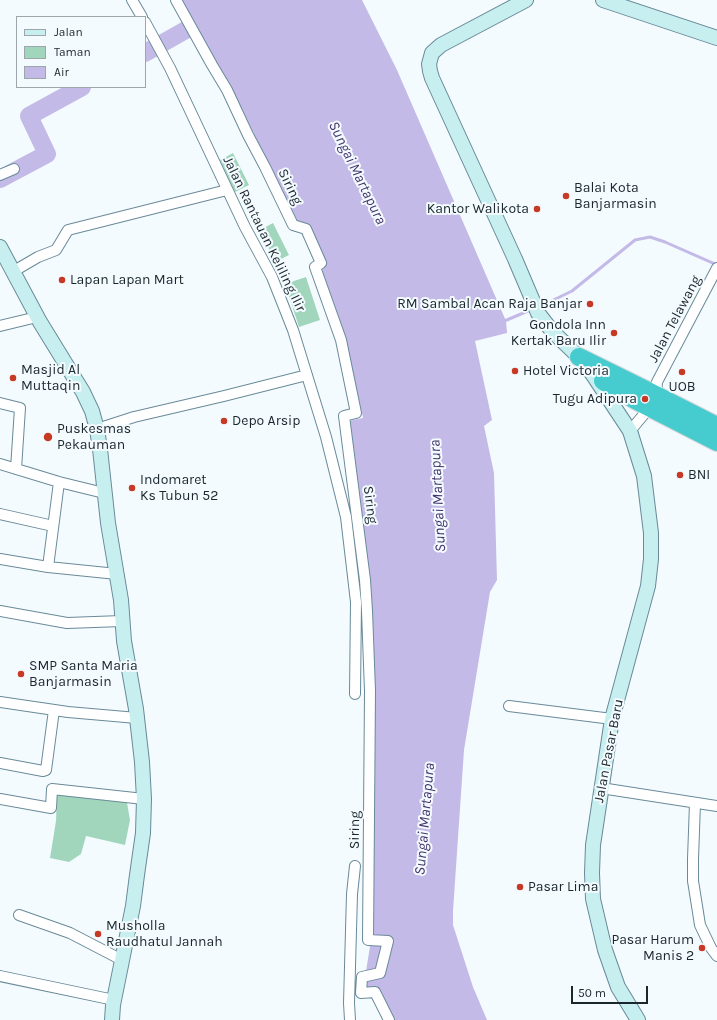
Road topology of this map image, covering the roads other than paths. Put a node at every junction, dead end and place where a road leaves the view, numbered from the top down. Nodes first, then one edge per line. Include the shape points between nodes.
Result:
1 (132, 0) edge
2 (176, 0) edge
3 (526, 0) edge
4 (603, 0) edge
5 (141, 16) edge
6 (146, 24) edge
7 (717, 38) edge
8 (14, 169) dead end
9 (0, 175) edge
10 (227, 190) junction
11 (0, 247) edge
12 (14, 271) junction
13 (715, 271) edge
14 (37, 317) junction
15 (0, 326) edge
16 (579, 357) junction
17 (593, 374) joint
18 (307, 375) junction
19 (640, 400) junction
20 (0, 403) edge
21 (717, 426) edge
22 (97, 429) junction
23 (630, 431) junction
24 (717, 442) edge
25 (0, 464) edge
26 (16, 469) junction
27 (59, 482) junction
28 (104, 493) junction
29 (0, 514) edge
30 (53, 526) junction
31 (0, 559) edge
32 (48, 567) junction
33 (117, 574) junction
34 (0, 611) edge
35 (122, 621) junction
36 (355, 694) dead end
37 (0, 702) edge
38 (509, 706) dead end
39 (54, 710) junction
40 (137, 718) junction
41 (612, 719) junction
42 (0, 763) edge
43 (601, 788) junction
44 (0, 799) edge
45 (144, 799) junction
46 (695, 803) junction
47 (717, 806) edge
48 (355, 866) dead end
49 (19, 915) dead end
50 (717, 956) edge
51 (122, 960) junction
52 (0, 976) edge
53 (361, 993) junction
54 (350, 999) junction
55 (114, 1000) junction
56 (112, 1020) edge
57 (350, 1020) edge
58 (389, 1020) edge
59 (638, 1020) edge

1 - 5 street
2 - 53 street, Siring via 227,90 293,225 306,230 321,263 315,267 341,340 356,413 344,416 367,611 370,691 368,940 388,941 380,973 362,977
3 - 16 main road via 441,45 432,53 430,71 538,313 552,331
4 - 7 main road
6 - 10 street, Jalan Rantauan Keliling Ilir via 164,56
8 - 9 street
10 - 12 street via 68,230 56,250
10 - 18 street, Jalan Rantauan Keliling Ilir via 272,277
11 - 12 main road
12 - 14 main road
13 - 19 street, Jalan Telawang
14 - 15 street
14 - 22 main road via 83,392
16 - 17 main road
16 - 19 highway
17 - 19 highway
18 - 22 street via 134,417
18 - 36 street, Jalan Rantauan Keliling Ilir via 346,516 356,602
19 - 21 highway
19 - 23 main road, Jalan Pasar Baru
19 - 23 street, Jalan Telawang
19 - 24 highway
20 - 26 street via 20,408
22 - 28 main road
23 - 41 main road, Jalan Pasar Baru via 644,476 651,533 651,559 648,586
25 - 26 street
26 - 27 street
27 - 28 street
27 - 30 street
28 - 33 main road
29 - 30 street
30 - 32 street
31 - 32 street
32 - 33 street
33 - 35 main road
34 - 35 street via 67,623
35 - 40 main road
37 - 39 street
38 - 41 street
39 - 40 street
39 - 42 street via 46,770
40 - 45 main road
41 - 43 main road, Jalan Pasar Baru
43 - 46 street
43 - 59 main road, Jalan Pasar Baru via 593,845 593,899 605,950 618,987
44 - 45 street via 51,808 52,789
45 - 51 main road via 143,833
46 - 47 street
46 - 50 street via 693,881 700,925
48 - 54 street
49 - 51 street via 70,933
51 - 55 main road
52 - 55 street
53 - 54 street via 360,998
53 - 58 street via 375,992
54 - 57 street
55 - 56 main road

